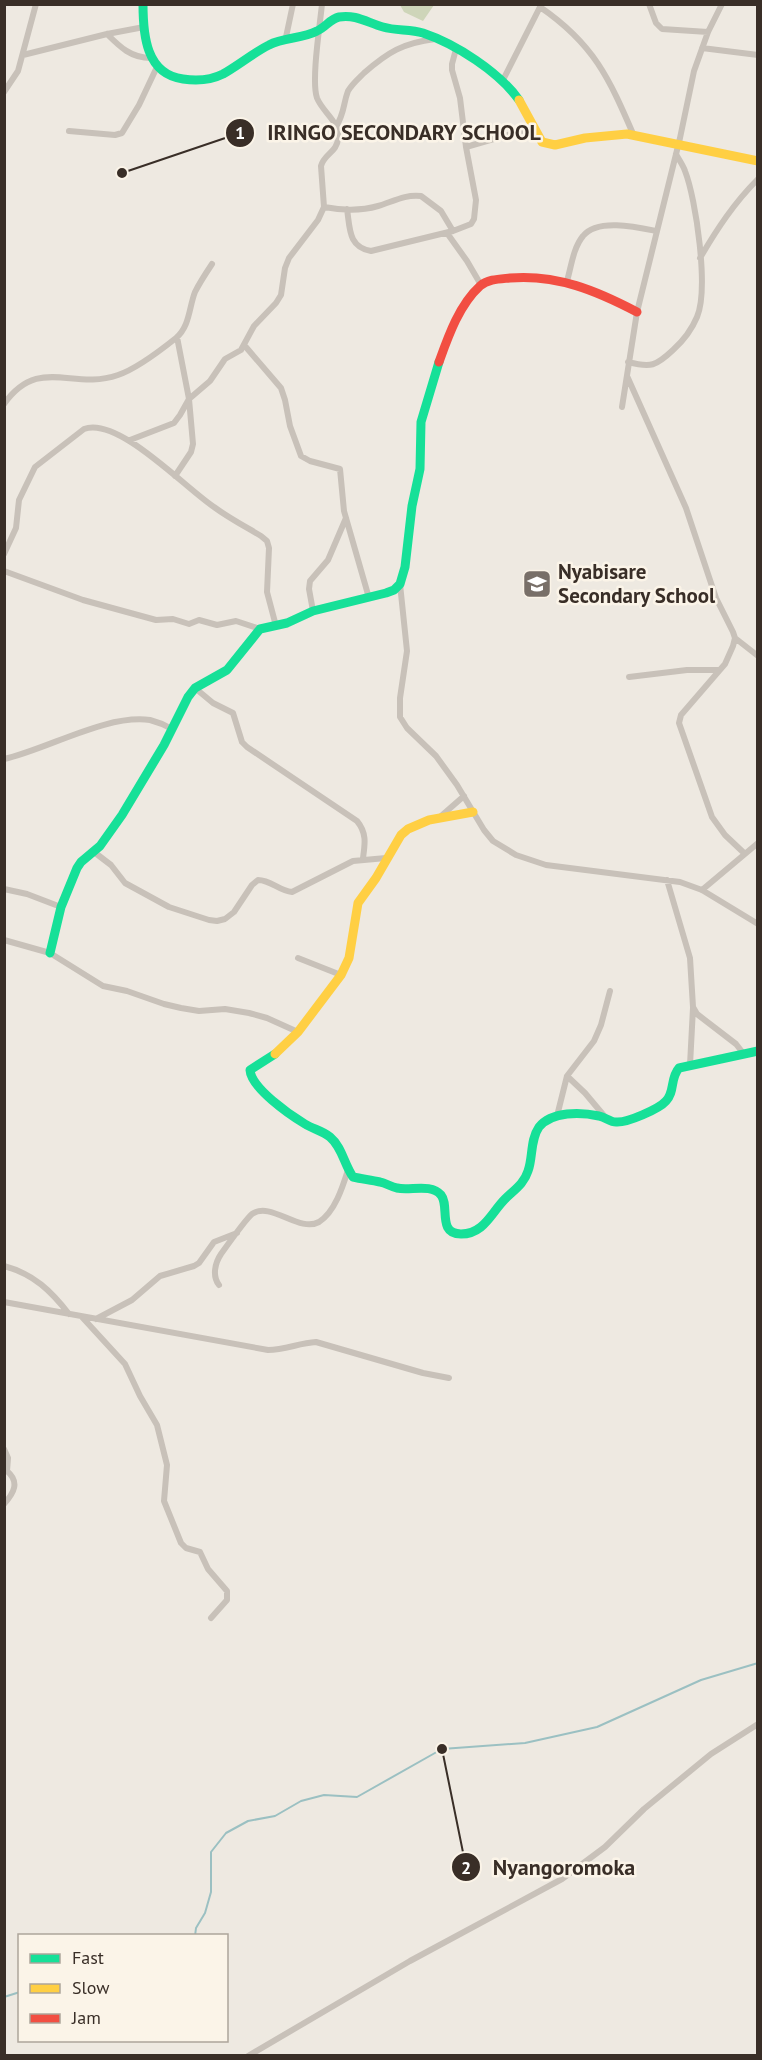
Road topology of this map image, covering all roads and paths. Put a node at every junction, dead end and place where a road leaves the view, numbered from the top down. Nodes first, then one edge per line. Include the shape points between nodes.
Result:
1 (36, 4) edge
2 (143, 4) edge
3 (293, 4) edge
4 (322, 4) edge
5 (649, 4) edge
6 (722, 4) edge
7 (541, 6) edge
8 (144, 27) junction
9 (320, 30) junction
10 (708, 32) junction
11 (107, 34) junction
12 (286, 37) junction
13 (436, 39) junction
14 (702, 48) junction
15 (456, 49) junction
16 (23, 55) junction
17 (758, 56) edge
18 (151, 58) junction
19 (156, 69) junction
20 (503, 80) junction
21 (4, 92) edge
22 (336, 127) junction
23 (532, 128) junction
24 (69, 131) dead end
25 (634, 136) junction
26 (466, 147) junction
27 (677, 150) junction
28 (758, 161) edge
29 (758, 179) edge
30 (324, 207) junction
31 (347, 209) junction
32 (656, 231) junction
33 (450, 232) junction
34 (700, 259) junction
35 (212, 264) dead end
36 (567, 282) junction
37 (481, 285) junction
38 (638, 312) junction
39 (177, 337) junction
40 (244, 346) junction
41 (628, 362) junction
42 (627, 376) junction
43 (189, 399) junction
44 (4, 404) edge
45 (622, 407) dead end
46 (129, 440) junction
47 (175, 476) junction
48 (346, 518) junction
49 (4, 554) edge
50 (4, 571) edge
51 (400, 584) junction
52 (369, 598) junction
53 (313, 611) junction
54 (276, 626) junction
55 (260, 629) junction
56 (735, 638) junction
57 (758, 656) edge
58 (719, 670) junction
59 (629, 677) dead end
60 (195, 688) junction
61 (172, 729) junction
62 (4, 759) edge
63 (464, 796) junction
64 (473, 812) junction
65 (439, 817) junction
66 (758, 843) edge
67 (94, 852) junction
68 (744, 854) junction
69 (363, 858) junction
70 (386, 858) junction
71 (668, 880) junction
72 (4, 889) edge
73 (702, 890) junction
74 (61, 907) junction
75 (758, 924) edge
76 (4, 940) edge
77 (51, 953) junction
78 (298, 958) dead end
79 (341, 975) junction
80 (610, 991) dead end
81 (693, 1008) junction
82 (298, 1032) junction
83 (758, 1051) edge
84 (743, 1053) junction
85 (690, 1065) junction
86 (567, 1076) junction
87 (557, 1116) junction
88 (606, 1118) junction
89 (348, 1169) junction
90 (237, 1233) junction
91 (4, 1266) edge
92 (219, 1285) dead end
93 (4, 1302) edge
94 (69, 1314) junction
95 (82, 1317) junction
96 (96, 1320) junction
97 (449, 1378) dead end
98 (4, 1449) edge
99 (4, 1504) edge
100 (211, 1618) dead end
101 (758, 1724) edge
102 (248, 2055) edge

1 - 16 street
2 - 8 street
3 - 12 street
4 - 9 street
5 - 10 street via 662,29
6 - 10 street
7 - 20 street
7 - 25 street via 596,58
8 - 11 street
8 - 18 street
9 - 12 street
9 - 13 street via 330,19 349,16
9 - 22 street via 317,98
10 - 14 street
11 - 16 street
11 - 18 street via 135,57
12 - 19 street via 222,74 202,81 167,77
13 - 15 street
13 - 22 street via 394,49 377,62 349,90
14 - 17 street
14 - 27 street
15 - 20 street
15 - 26 street via 452,70
16 - 21 street
18 - 19 street
19 - 24 street via 122,133
20 - 23 street via 518,99
22 - 30 street via 336,148 321,166
23 - 25 street via 542,142 555,145 611,135
23 - 26 street
25 - 27 street
26 - 33 street via 476,212 471,225
27 - 28 street
27 - 32 street
27 - 34 street via 690,188
29 - 34 street via 734,205
30 - 31 street
30 - 40 street via 289,258 281,295 254,326
31 - 33 street via 376,207 398,198 421,196 441,211
31 - 33 street via 352,237 362,249 389,248
32 - 36 street via 618,225 585,233
32 - 38 street
33 - 37 street
34 - 41 street via 701,301 688,333 659,362 650,366
35 - 39 street via 196,290 187,322
36 - 37 street via 513,277
36 - 38 street
37 - 51 street via 450,337 429,391 421,421 421,464
38 - 41 street
39 - 43 street
39 - 44 street via 119,375 86,380 41,377 22,384
40 - 43 street via 225,360 210,381
40 - 48 street via 281,388 301,456 340,469
41 - 42 street
42 - 45 street
42 - 56 street via 686,508 716,598
43 - 46 street via 174,423
43 - 47 street via 193,444
46 - 47 street
46 - 49 street via 90,426 35,467 21,494 16,528
47 - 54 street via 267,541 267,592
48 - 52 street
48 - 53 street via 328,560 310,581
50 - 55 street via 83,600 156,620 189,624 200,620 217,625 231,620
51 - 52 street
51 - 63 street via 406,651 400,717 436,756
52 - 53 street
53 - 54 street
54 - 55 street
55 - 60 street via 227,670
56 - 57 street
56 - 58 street via 730,655
58 - 59 street
58 - 68 street via 681,714 679,723 712,817
60 - 61 street
60 - 69 street via 233,713 247,747 357,821 366,840
61 - 62 street via 150,720 115,723
61 - 67 street via 128,806
63 - 64 street
63 - 65 street
64 - 65 street
64 - 71 street via 493,841 530,860
65 - 70 street via 404,832
66 - 68 street
67 - 69 street via 125,883 169,907 217,921 234,912 255,881 265,880 295,892
67 - 74 street via 77,868
68 - 73 street
69 - 70 street
70 - 79 street via 358,903
71 - 73 street
71 - 81 street via 690,957
72 - 74 street
73 - 75 street
74 - 77 street
76 - 77 street
77 - 82 street via 103,987 181,1008 249,1013
78 - 79 street
79 - 82 street
80 - 86 street via 594,1041
81 - 84 street
81 - 85 street
82 - 89 street via 269,1059 252,1068 250,1074 304,1124 334,1140
83 - 84 street
84 - 85 street
85 - 88 street via 674,1072 671,1095 662,1104 619,1122
86 - 87 street
86 - 88 street
87 - 88 street via 572,1113
87 - 89 street via 536,1130 524,1180 485,1224 466,1233 449,1230 442,1196 434,1189 391,1187 356,1178
89 - 90 street via 338,1197 319,1222 306,1224 258,1212
90 - 92 street via 218,1259 215,1274
90 - 96 street via 214,1242 199,1263 160,1276 132,1300
91 - 94 street via 42,1283
93 - 94 street
94 - 95 street
95 - 96 street
95 - 100 street via 125,1364 157,1425 167,1465 165,1503 181,1543 200,1552 208,1569 227,1591 226,1600
96 - 97 street via 268,1350 316,1342
98 - 99 street via 7,1471 15,1485
101 - 102 street via 711,1754 562,1879

